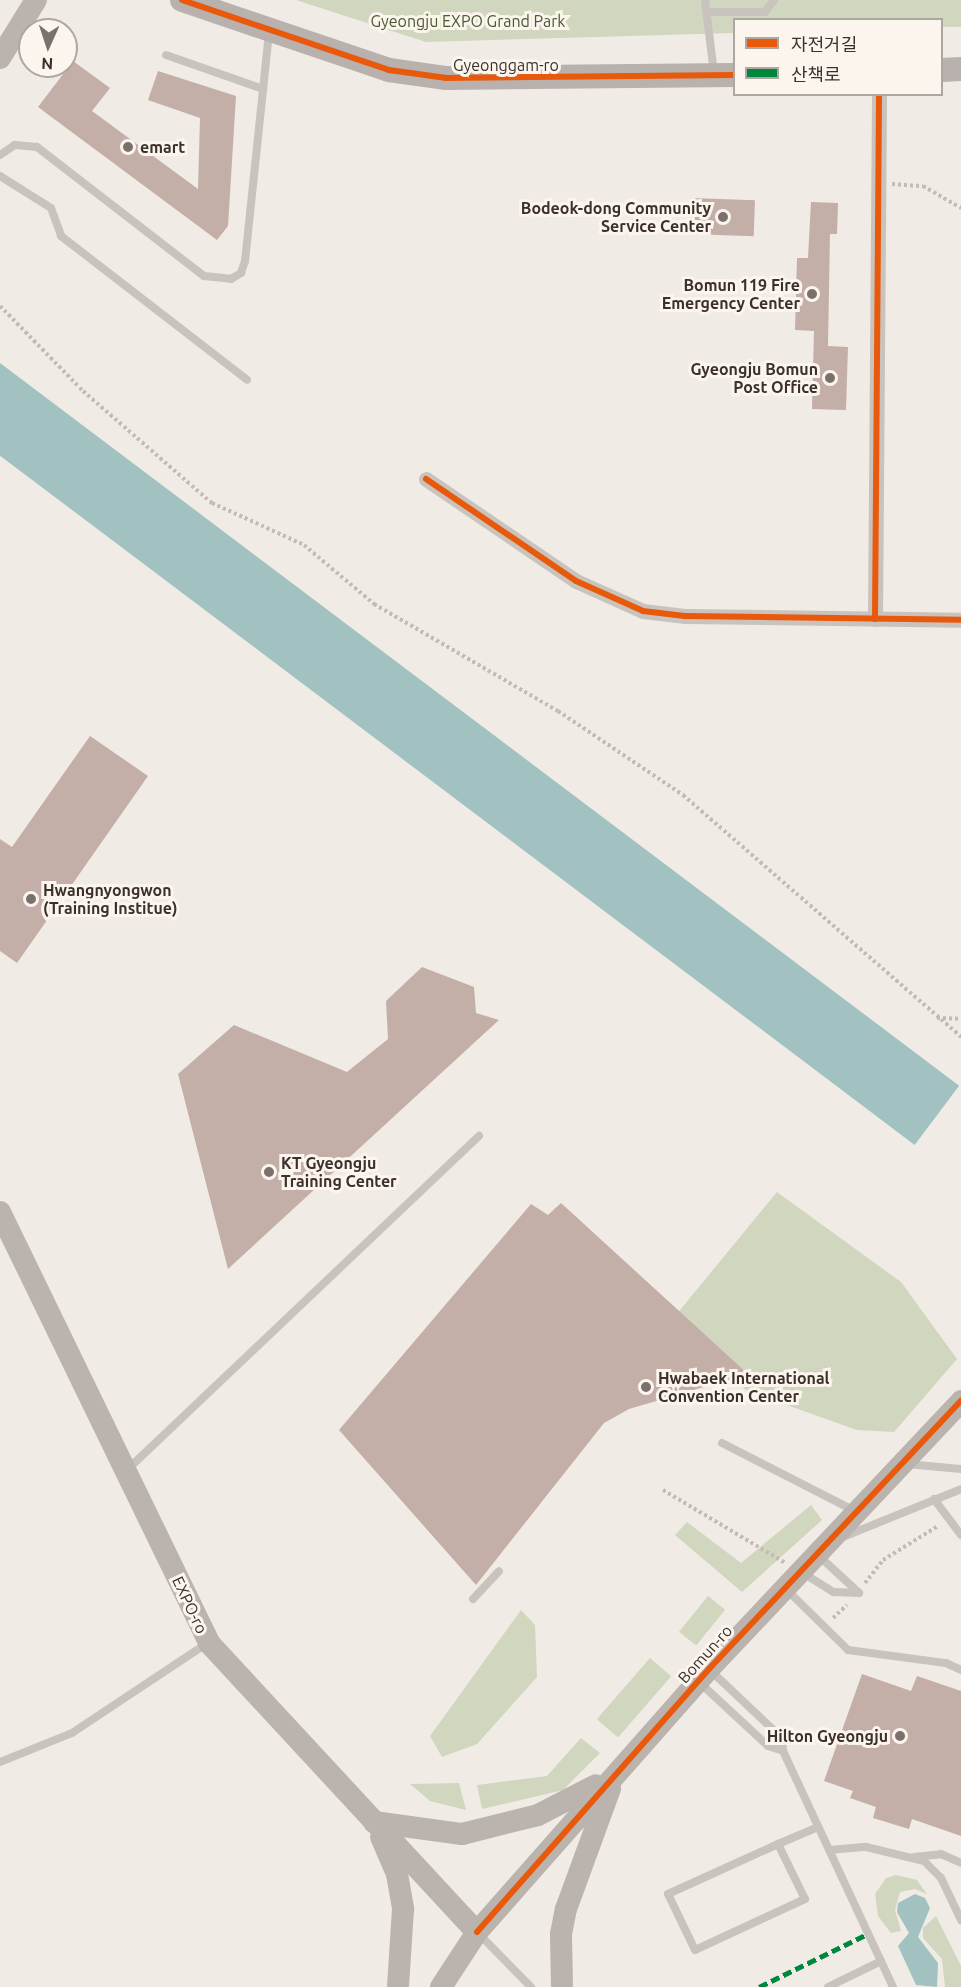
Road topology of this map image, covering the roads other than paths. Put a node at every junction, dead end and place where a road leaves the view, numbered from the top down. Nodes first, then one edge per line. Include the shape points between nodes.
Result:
1 (36, 0) edge
2 (705, 0) edge
3 (774, 0) edge
4 (194, 2) edge
5 (707, 12) junction
6 (268, 31) junction
7 (166, 55) dead end
8 (0, 58) edge
9 (961, 69) edge
10 (943, 70) edge
11 (724, 75) edge
12 (263, 89) junction
13 (879, 96) edge
14 (0, 155) edge
15 (0, 176) edge
16 (247, 380) dead end
17 (426, 479) dead end
18 (875, 619) junction
19 (961, 620) edge
20 (479, 1136) dead end
21 (0, 1212) edge
22 (961, 1401) edge
23 (722, 1443) dead end
24 (902, 1463) junction
25 (128, 1469) junction
26 (961, 1469) edge
27 (961, 1489) edge
28 (934, 1499) junction
29 (856, 1512) junction
30 (961, 1535) edge
31 (821, 1550) junction
32 (499, 1571) dead end
33 (793, 1580) junction
34 (473, 1599) dead end
35 (208, 1642) junction
36 (961, 1670) edge
37 (703, 1675) junction
38 (783, 1751) junction
39 (0, 1762) edge
40 (616, 1773) junction
41 (375, 1822) junction
42 (818, 1827) junction
43 (778, 1844) junction
44 (829, 1850) junction
45 (914, 1857) junction
46 (961, 1863) edge
47 (961, 1920) edge
48 (477, 1932) junction
49 (880, 1961) junction
50 (890, 1986) edge
51 (398, 1987) edge
52 (441, 1987) edge
53 (531, 1987) edge
54 (562, 1987) edge
55 (828, 1987) edge

1 - 8 main road
2 - 5 lane
3 - 5 lane via 765,12
4 - 6 main road, Gyeonggam-ro
5 - 11 lane
6 - 11 main road, Gyeonggam-ro via 388,70 446,78
6 - 12 lane
7 - 12 lane
9 - 10 main road
12 - 14 lane via 245,261 242,273 231,279 204,276 37,147 15,145
13 - 18 street
15 - 16 lane via 51,208 61,236
17 - 18 street via 576,581 622,605 677,615
18 - 19 street
20 - 25 lane
21 - 25 main road, EXPO-ro via 91,1404
22 - 24 main road, Bomun-ro
23 - 29 lane
24 - 26 lane
24 - 29 main road, Bomun-ro
25 - 35 main road, EXPO-ro
27 - 28 lane
28 - 30 lane
28 - 31 lane
29 - 31 main road, Bomun-ro
31 - 33 main road, Bomun-ro
31 - 33 lane via 859,1593 833,1592
32 - 34 lane
33 - 36 lane via 826,1625 856,1653 896,1655
33 - 37 main road, Bomun-ro
35 - 39 lane via 72,1733
35 - 41 main road, EXPO-ro
37 - 38 lane via 768,1746
37 - 38 lane via 782,1738
37 - 40 main road, Bomun-ro
38 - 42 lane
40 - 41 main road via 538,1815 462,1834
40 - 48 main road, Bomun-ro
40 - 54 main road via 566,1909 561,1934
41 - 48 main road, EXPO-ro
41 - 51 main road via 401,1888
42 - 43 lane
42 - 44 lane
43 - 43 lane via 668,1894 695,1950 804,1899
44 - 45 lane via 866,1846
44 - 49 lane
45 - 46 lane via 942,1854
45 - 47 lane via 941,1878
48 - 52 main road, Bomun-ro
48 - 53 lane
49 - 50 lane
49 - 55 lane

